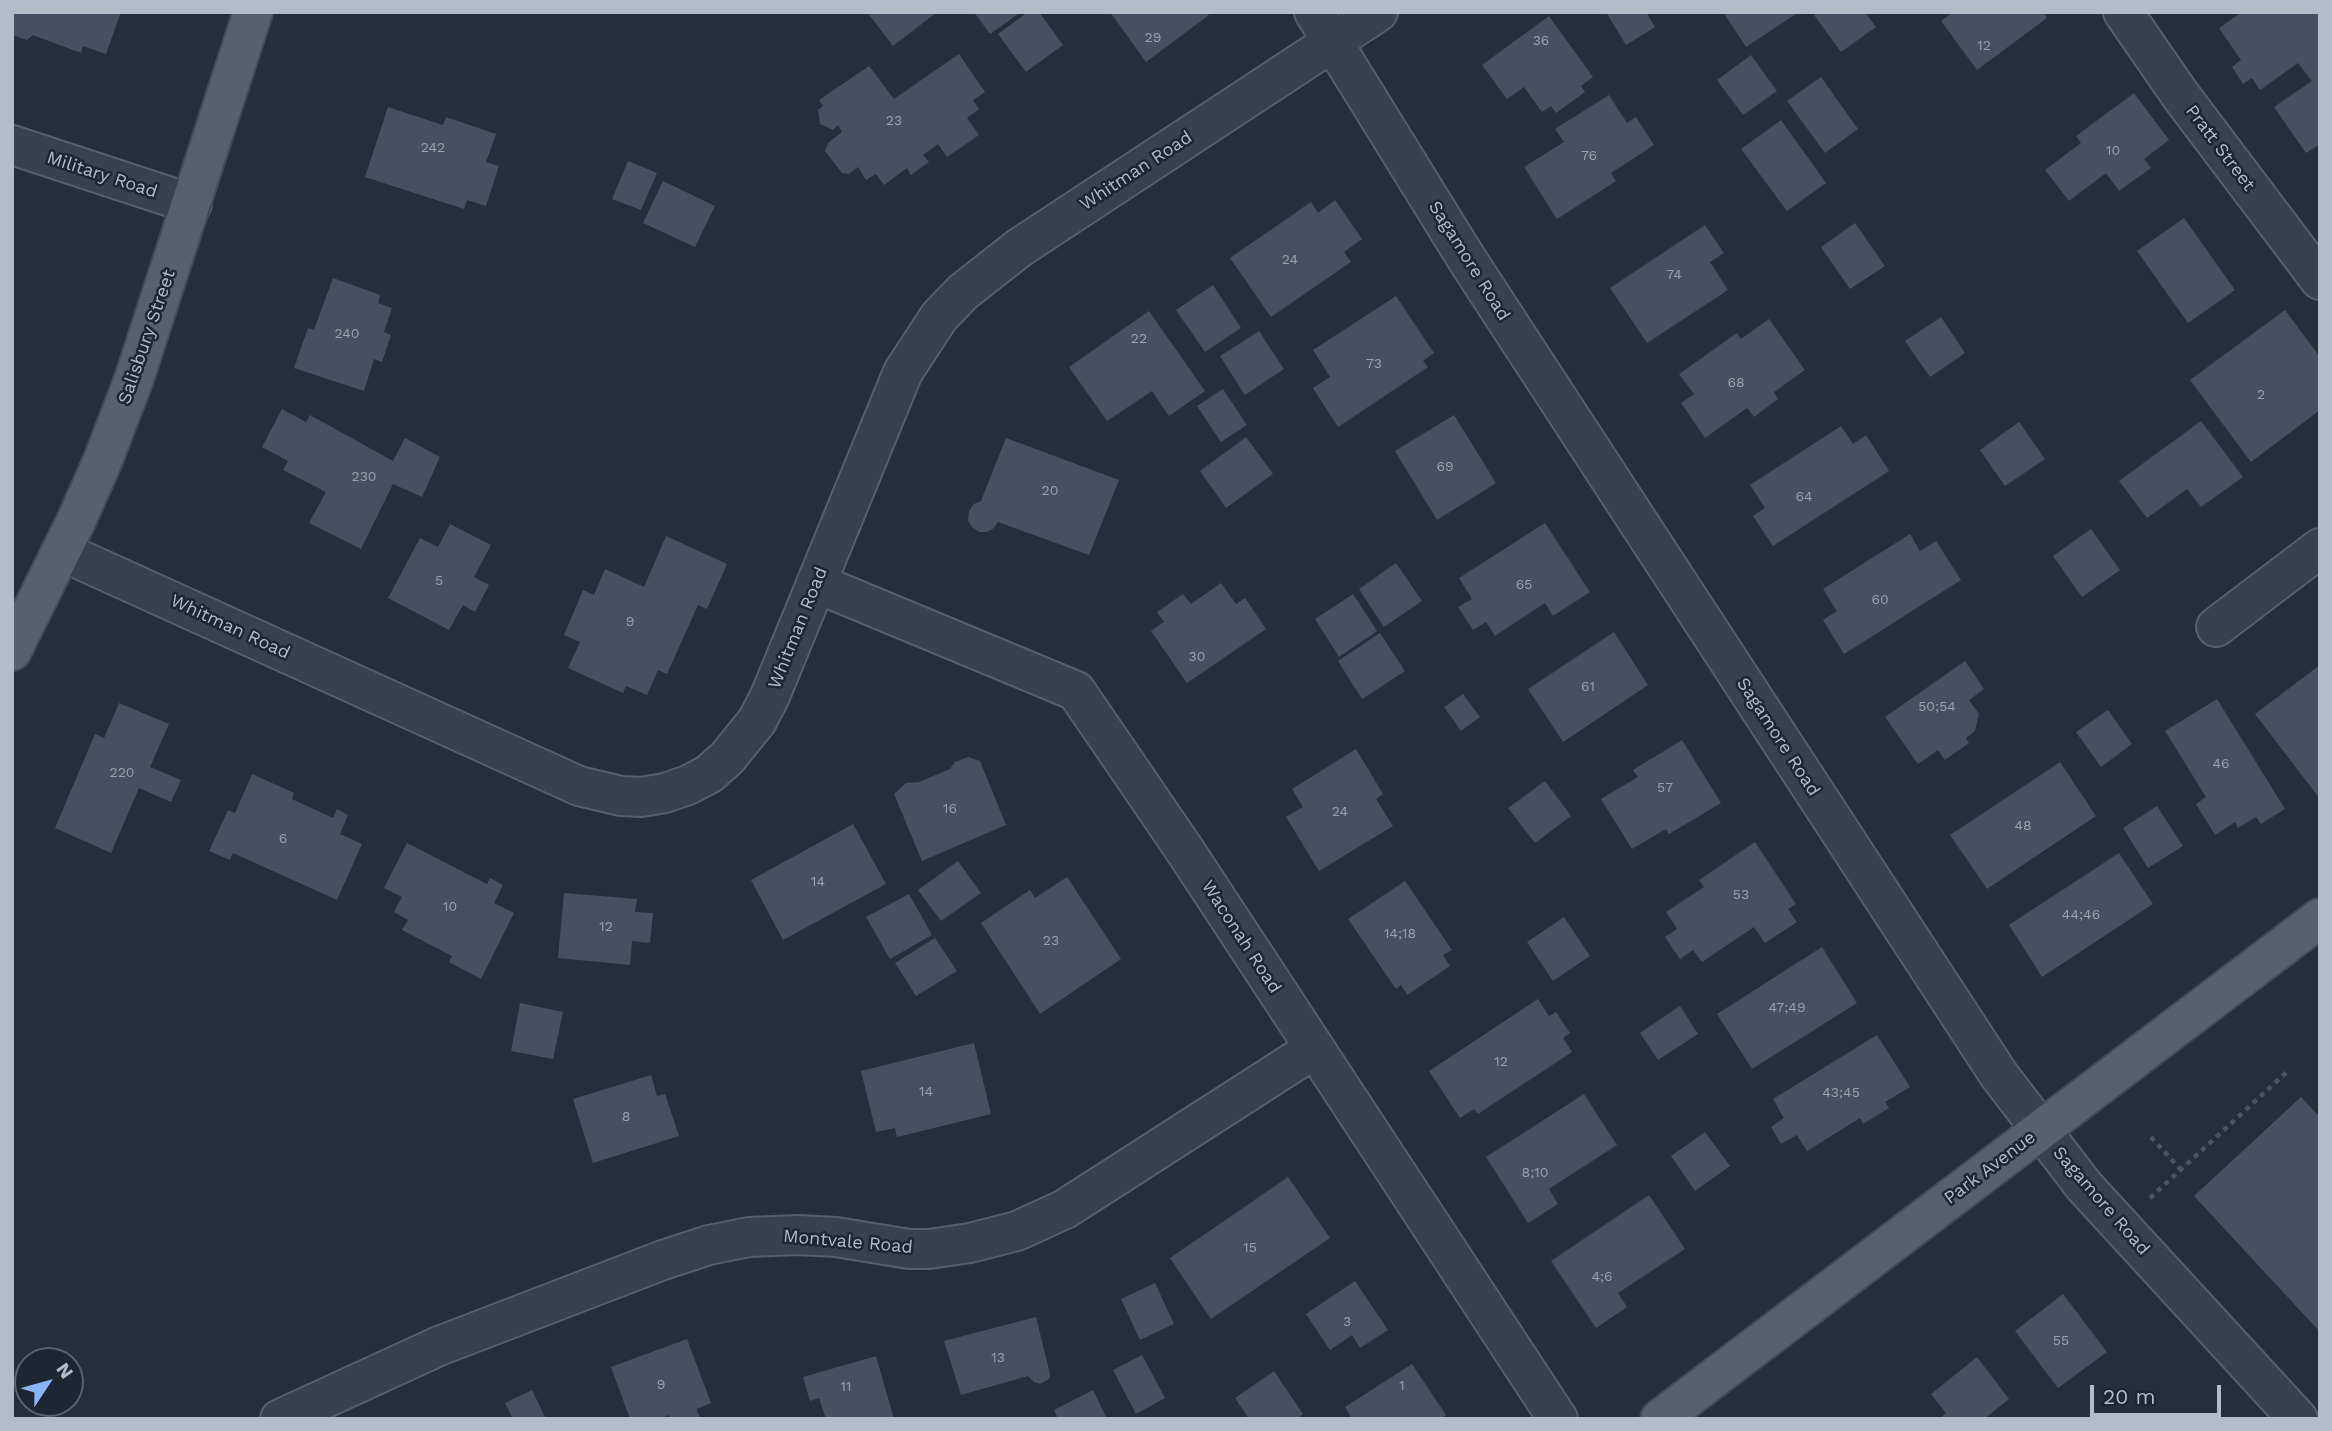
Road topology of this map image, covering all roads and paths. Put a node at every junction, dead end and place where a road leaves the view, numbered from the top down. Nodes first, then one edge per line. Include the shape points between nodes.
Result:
1 (253, 12) edge
2 (1378, 12) edge
3 (2123, 12) edge
4 (1324, 27) edge
5 (12, 145) edge
6 (191, 204) junction
7 (2320, 280) edge
8 (2320, 548) edge
9 (61, 551) junction
10 (816, 583) junction
11 (2216, 626) dead end
12 (12, 651) edge
13 (2320, 918) edge
14 (1314, 1049) junction
15 (2289, 1070) dead end
16 (2041, 1130) junction
17 (2151, 1137) dead end
18 (2181, 1170) junction
19 (2145, 1203) dead end
20 (280, 1419) edge
21 (1558, 1419) edge
22 (1660, 1419) edge
23 (2298, 1419) edge

1 - 6 main road, Salisbury Street
2 - 4 street, Whitman Road
3 - 7 street, Pratt Street
4 - 10 street, Whitman Road via 1019,248 939,317 903,372
4 - 16 street, Sagamore Road via 1472,267 1786,751 1999,1075
5 - 6 street, Military Road
6 - 9 main road, Salisbury Street via 134,379
8 - 11 street
9 - 10 street, Whitman Road via 579,786 641,797 665,793 709,774 743,740 770,696
9 - 12 main road, Salisbury Street
10 - 14 street, Waconah Road via 1076,691
13 - 16 main road, Park Avenue
14 - 20 street, Montvale Road via 1073,1204 1017,1231 929,1249 799,1235 749,1237 709,1245 439,1346
14 - 21 street, Waconah Road
15 - 18 path
16 - 22 main road, Park Avenue
16 - 23 street, Sagamore Road via 2084,1186
17 - 18 path
18 - 19 path

